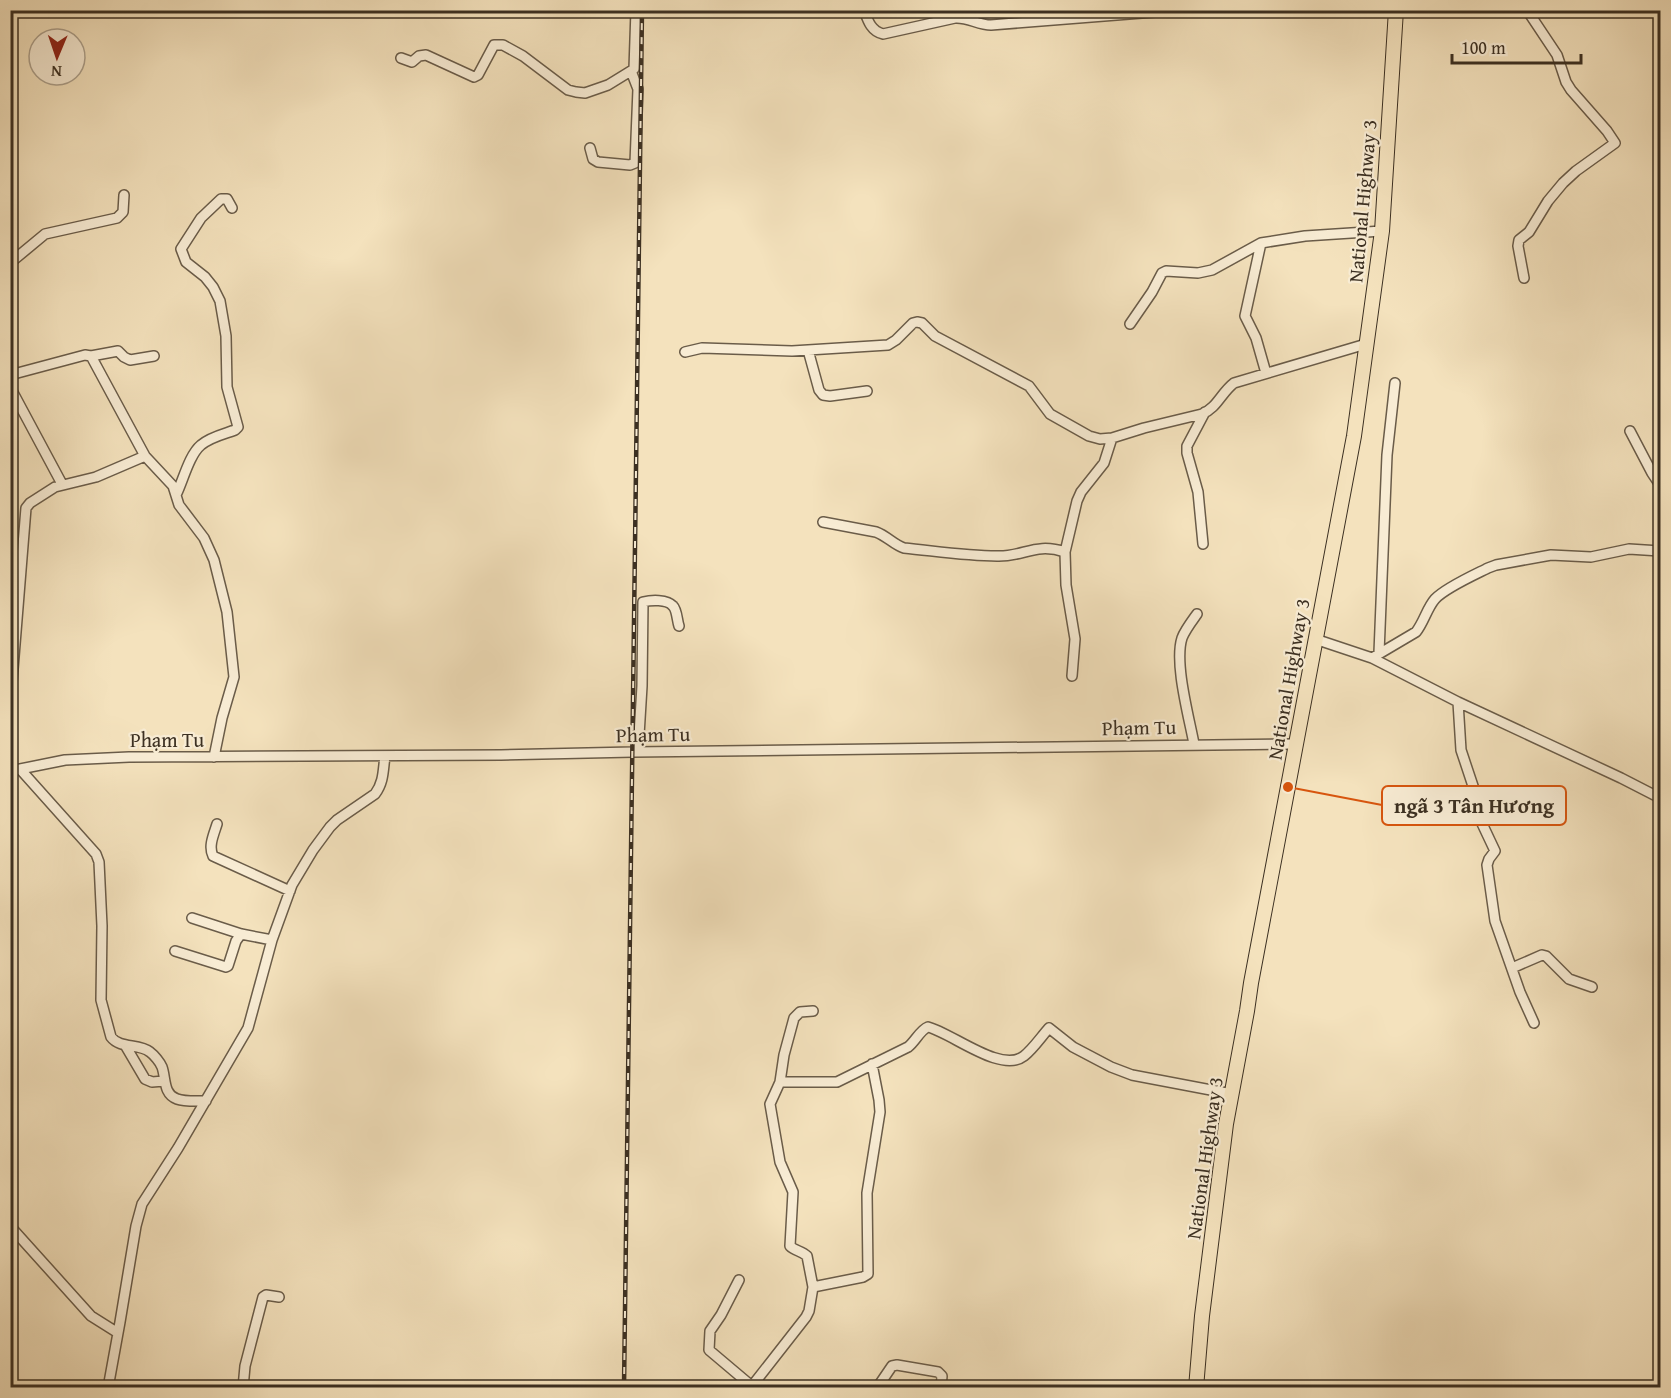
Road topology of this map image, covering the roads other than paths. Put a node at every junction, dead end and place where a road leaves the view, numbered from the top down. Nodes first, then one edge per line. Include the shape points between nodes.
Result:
1 (636, 10) edge
2 (864, 10) edge
3 (1180, 10) edge
4 (1396, 10) edge
5 (1527, 10) edge
6 (401, 58) dead end
7 (632, 71) junction
8 (590, 148) dead end
9 (124, 195) dead end
10 (232, 208) dead end
11 (1382, 231) junction
12 (1261, 243) junction
13 (10, 263) edge
14 (1524, 278) dead end
15 (1131, 324) dead end
16 (1366, 344) junction
17 (808, 350) junction
18 (685, 352) dead end
19 (92, 356) junction
20 (154, 356) dead end
21 (1266, 373) junction
22 (10, 375) edge
23 (1395, 383) dead end
24 (10, 387) edge
25 (867, 391) dead end
26 (1205, 412) junction
27 (1630, 431) dead end
28 (1112, 438) junction
29 (145, 456) junction
30 (62, 484) junction
31 (1660, 485) edge
32 (176, 495) junction
33 (823, 522) dead end
34 (1203, 544) dead end
35 (1660, 551) edge
36 (1065, 552) junction
37 (10, 556) edge
38 (22, 558) junction
39 (1197, 614) dead end
40 (679, 626) dead end
41 (1315, 639) junction
42 (1375, 655) junction
43 (1072, 676) dead end
44 (1458, 702) junction
45 (10, 706) edge
46 (1194, 744) junction
47 (1297, 744) junction
48 (638, 752) junction
49 (385, 756) junction
50 (214, 757) junction
51 (15, 770) edge
52 (1660, 798) edge
53 (217, 824) dead end
54 (290, 891) junction
55 (192, 918) dead end
56 (241, 934) junction
57 (272, 940) junction
58 (175, 951) dead end
59 (1512, 968) junction
60 (1592, 987) dead end
61 (813, 1011) dead end
62 (1534, 1023) dead end
63 (125, 1045) junction
64 (872, 1064) junction
65 (164, 1082) junction
66 (780, 1082) junction
67 (1232, 1094) junction
68 (206, 1101) junction
69 (10, 1226) edge
70 (739, 1280) dead end
71 (813, 1287) junction
72 (279, 1297) dead end
73 (118, 1333) junction
74 (753, 1387) edge
75 (108, 1388) edge
76 (243, 1388) edge
77 (876, 1388) edge
78 (941, 1388) edge
79 (1196, 1388) edge

1 - 7 street
2 - 3 street via 872,29 883,34 955,18 991,25
4 - 11 highway, National Highway 3
5 - 14 street via 1557,55 1570,90 1615,143 1563,183 1529,232 1519,240
6 - 7 street via 412,62 426,55 474,77 494,45 499,44 523,56 568,90 585,93
7 - 8 street via 638,89 634,163 598,162
9 - 13 street via 123,212 117,218 45,234
10 - 32 street via 227,199 221,199 201,218 181,249 186,262 209,282 220,301 226,336 227,387 238,427 201,445
11 - 12 street
11 - 16 highway, National Highway 3
12 - 15 street via 1212,270 1162,273
12 - 21 street via 1245,316
16 - 21 street
16 - 41 highway, National Highway 3 via 1354,436
17 - 18 street via 702,348
17 - 25 street via 823,395
17 - 28 street via 888,345 913,323 922,323 935,336 1029,386 1050,414 1089,436
19 - 20 street via 118,351 130,360
19 - 22 street
19 - 29 street
21 - 26 street via 1234,383
23 - 42 street
24 - 30 street
26 - 28 street
26 - 34 street via 1187,446 1198,492
27 - 31 street
28 - 36 street via 1104,463 1077,501
29 - 30 street via 96,477
29 - 32 street via 173,486
30 - 38 street via 26,508
32 - 50 street via 179,506 210,548 227,612 234,677
33 - 36 street via 876,532 904,548 998,556 1045,548
35 - 42 street via 1629,549 1591,556 1551,555 1496,565 1441,594 1416,632
36 - 43 street via 1075,639
37 - 38 street
38 - 45 street
39 - 46 street via 1183,636 1180,655
40 - 48 street via 670,603 643,602
41 - 42 street
41 - 47 highway, National Highway 3
42 - 44 street
44 - 52 street
44 - 59 street via 1461,750 1478,815 1495,851 1487,865 1494,912
46 - 47 street, Phạm Tu
46 - 48 street, Phạm Tu
47 - 67 highway, National Highway 3
48 - 49 street, Phạm Tu
49 - 50 street, Phạm Tu
49 - 54 street via 379,789 330,827
50 - 51 street, Phạm Tu via 75,759
51 - 63 street via 96,854 102,926 102,1002 111,1037
53 - 54 street via 211,845 213,856
54 - 57 street
55 - 56 street
56 - 57 street
56 - 58 street via 226,967
57 - 68 street via 248,1028
59 - 60 street via 1542,955 1569,979
59 - 62 street
61 - 66 street via 800,1012 794,1018
63 - 65 street via 146,1079
63 - 65 street via 150,1052 162,1067
64 - 66 street via 837,1082
64 - 67 street via 908,1047 928,1027 1006,1060 1025,1056 1049,1028 1073,1047 1132,1075
64 - 71 street via 880,1112 867,1193 868,1274
65 - 68 street via 174,1099
66 - 71 street via 770,1112 780,1162 793,1192 790,1242 793,1249 807,1256
67 - 79 highway, National Highway 3 via 1203,1304
68 - 73 street via 141,1206
69 - 73 street via 91,1316
70 - 74 street via 710,1330 710,1350
71 - 74 street via 806,1317
72 - 76 street via 264,1297 245,1365
73 - 75 street
77 - 78 street via 892,1366 897,1365 938,1372 942,1376

